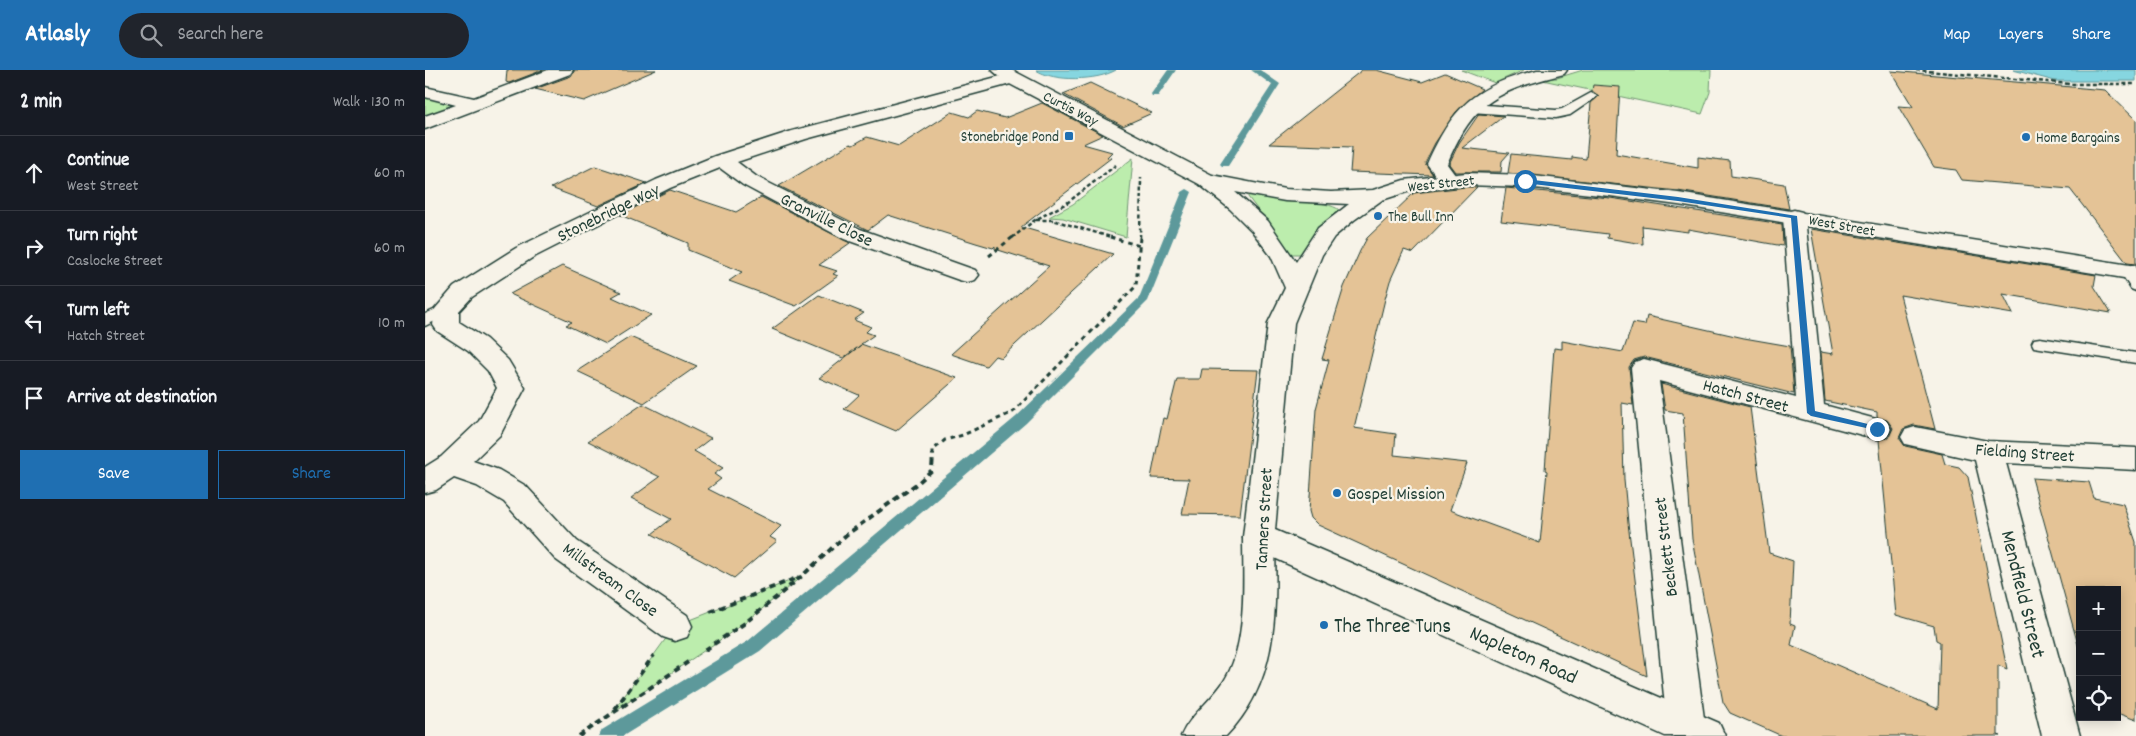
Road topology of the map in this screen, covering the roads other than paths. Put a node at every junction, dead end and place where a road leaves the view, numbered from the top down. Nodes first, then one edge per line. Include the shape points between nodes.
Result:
1 (564, 70) edge
2 (1558, 70) edge
3 (1007, 74) edge
4 (425, 92) edge
5 (1591, 96) dead end
6 (475, 104) junction
7 (1471, 108) junction
8 (425, 123) edge
9 (722, 160) junction
10 (1448, 179) junction
11 (1206, 180) junction
12 (1375, 196) junction
13 (1794, 217) junction
14 (967, 274) road end
15 (2133, 277) edge
16 (1297, 289) junction
17 (447, 309) junction
18 (425, 321) edge
19 (2040, 343) dead end
20 (2136, 358) edge
21 (1644, 368) joint
22 (1811, 413) junction
23 (1877, 429) dead end
24 (1915, 437) dead end
25 (1988, 452) junction
26 (2136, 459) edge
27 (451, 465) junction
28 (425, 482) edge
29 (1259, 537) junction
30 (675, 626) dead end
31 (1696, 731) edge
32 (1199, 736) edge
33 (2061, 736) edge

1 - 6 street
2 - 7 street via 1503,86
3 - 9 street, Stonebridge Way
3 - 11 street, Curtis Way
4 - 6 street
5 - 7 lane via 1566,112 1556,114
6 - 8 street
7 - 10 street via 1457,123 1437,164
9 - 14 street, Granville Close via 750,181 852,234
9 - 17 street, Stonebridge Way via 663,184 524,253 463,292
10 - 12 street, West Street via 1404,186
10 - 13 street, West Street via 1525,181 1582,187
11 - 12 street via 1285,195
11 - 16 street via 1260,226 1282,256
12 - 16 street, West Street via 1326,233 1311,255
13 - 15 street, West Street
13 - 22 street
16 - 29 street, Tanners Street via 1281,323
17 - 18 lane
17 - 27 street via 447,325 499,366 511,388 491,428
19 - 20 lane
21 - 22 street, Hatch Street
21 - 31 street, Beckett Street
22 - 23 street, Hatch Street
24 - 25 street, Fielding Street
25 - 26 street, Fielding Street
25 - 33 street, Mendfield Street
27 - 28 street
27 - 30 street, Millstream Close via 487,478 515,494 566,550
29 - 31 street, Napleton Road
29 - 32 street, Tanners Street via 1259,630 1253,659 1238,691

